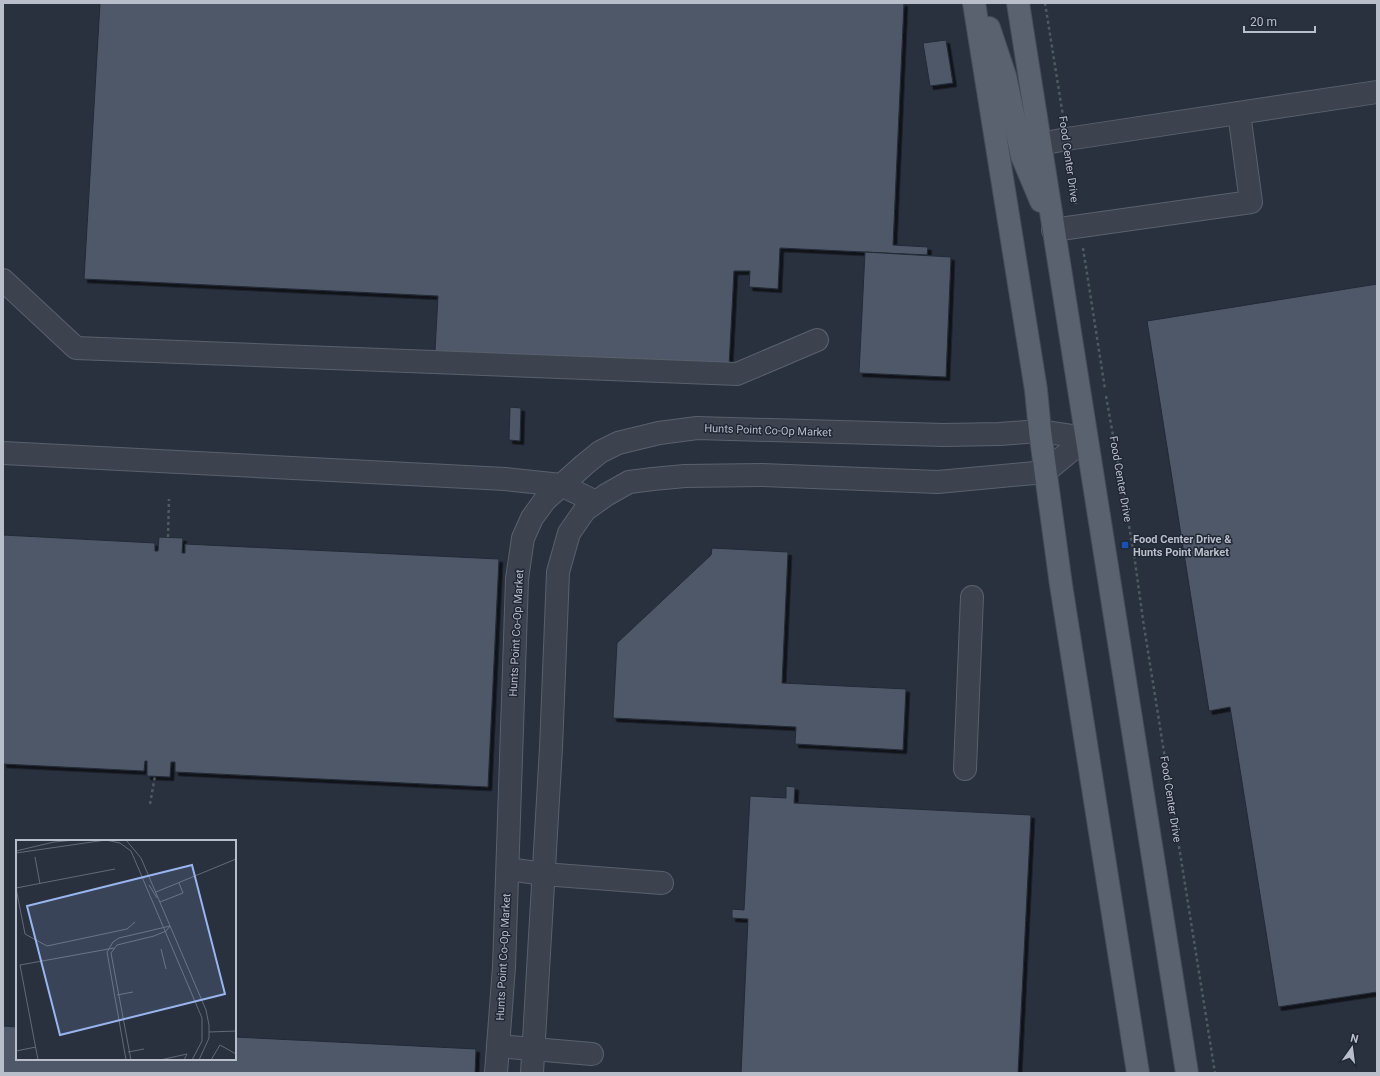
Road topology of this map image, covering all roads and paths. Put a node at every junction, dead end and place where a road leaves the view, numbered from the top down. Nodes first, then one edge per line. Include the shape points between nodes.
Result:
1 (974, 3) edge
2 (980, 3) edge
3 (1018, 3) edge
4 (1045, 3) edge
5 (1377, 92) edge
6 (1239, 113) junction
7 (1067, 138) junction
8 (1040, 144) junction
9 (1079, 226) junction
10 (1053, 230) junction
11 (3, 280) edge
12 (817, 340) dead end
13 (1040, 431) junction
14 (1086, 438) junction
15 (3, 453) edge
16 (1045, 472) junction
17 (561, 485) junction
18 (169, 499) dead end
19 (596, 502) junction
20 (168, 537) dead end
21 (972, 597) dead end
22 (965, 769) dead end
23 (155, 776) dead end
24 (150, 804) dead end
25 (508, 868) junction
26 (543, 874) junction
27 (662, 883) dead end
28 (498, 1046) junction
29 (534, 1048) junction
30 (592, 1054) dead end
31 (496, 1073) edge
32 (532, 1073) edge
33 (1138, 1073) edge
34 (1187, 1073) edge
35 (1215, 1073) edge

1 - 13 main road via 1036,390
2 - 10 main road via 1005,76 1022,156
3 - 8 main road
4 - 7 path, Food Center Drive
5 - 6 street
6 - 7 street
6 - 9 street via 1251,202
7 - 8 street
7 - 9 path, Food Center Drive
8 - 10 main road
9 - 10 street
9 - 35 path, Food Center Drive via 1134,554
10 - 14 main road
11 - 12 street via 76,348 737,374
13 - 14 street, Hunts Point Co-Op Market
13 - 16 main road
13 - 17 street, Hunts Point Co-Op Market via 944,435 697,428 659,432 618,443 600,452
14 - 16 street
14 - 34 main road
15 - 17 street via 505,479
16 - 19 street via 938,482 762,474 679,477 628,482
16 - 33 main road
17 - 19 street
17 - 25 street, Hunts Point Co-Op Market via 545,500 532,518 523,538 517,580
18 - 20 path
19 - 26 street via 585,510 569,533 558,572
21 - 22 street
23 - 24 path
25 - 26 street
25 - 28 street, Hunts Point Co-Op Market
26 - 27 street
26 - 29 street
28 - 29 street
28 - 31 street, Hunts Point Co-Op Market
29 - 30 street
29 - 32 street

